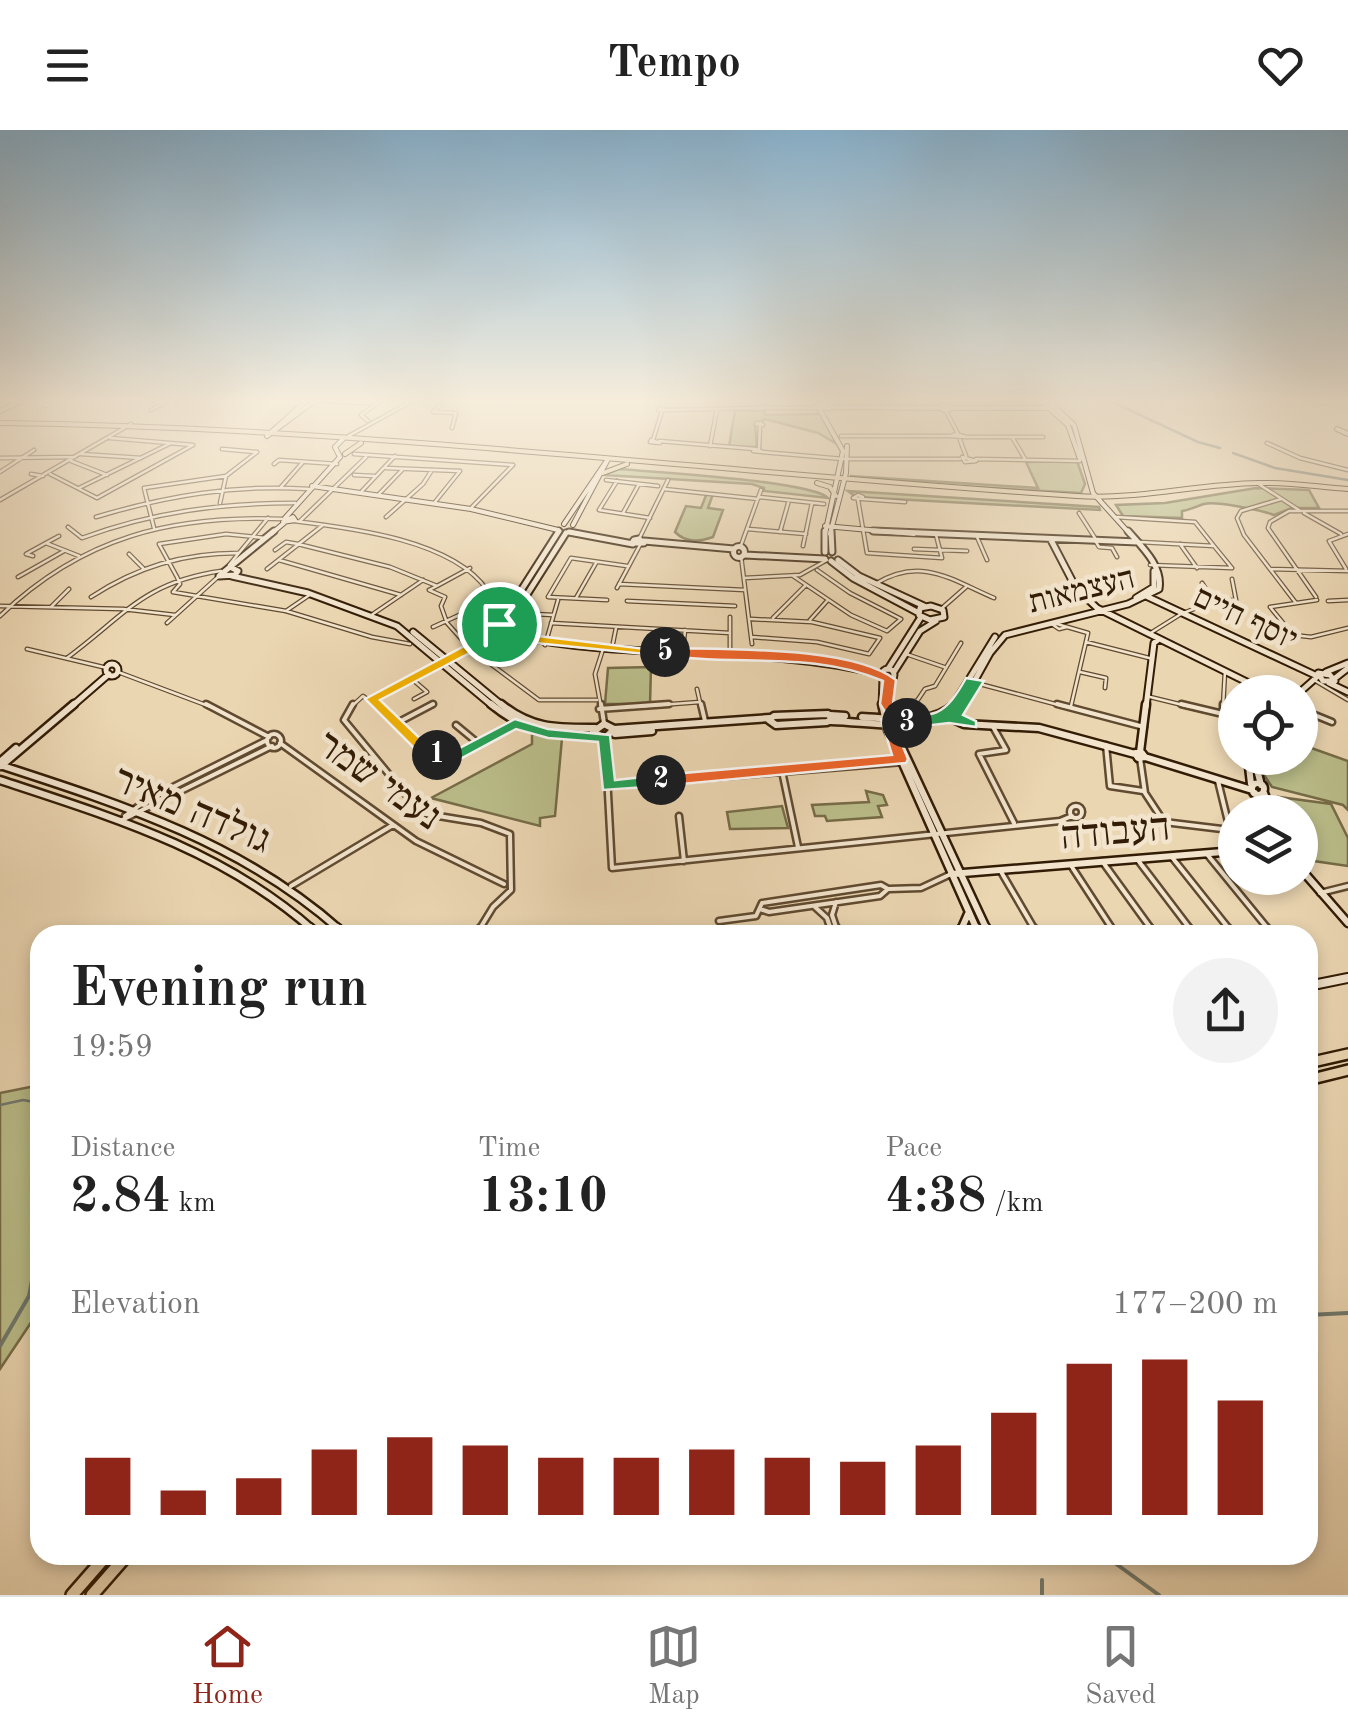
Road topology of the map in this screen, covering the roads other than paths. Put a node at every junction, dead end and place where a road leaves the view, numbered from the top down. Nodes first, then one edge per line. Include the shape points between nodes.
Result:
1 (59, 468) edge
2 (89, 468) edge
3 (120, 468) edge
4 (154, 468) edge
5 (236, 468) edge
6 (297, 468) edge
7 (331, 468) edge
8 (353, 468) edge
9 (386, 468) edge
10 (392, 468) edge
11 (509, 468) edge
12 (609, 468) edge
13 (675, 468) edge
14 (693, 468) edge
15 (843, 468) edge
16 (1083, 468) edge
17 (403, 469) junction
18 (432, 470) junction
19 (601, 470) junction
20 (31, 474) dead end
21 (50, 474) junction
22 (354, 474) dead end
23 (107, 475) junction
24 (43, 476) junction
25 (226, 476) junction
26 (378, 476) junction
27 (606, 480) dead end
28 (668, 480) dead end
29 (808, 481) junction
30 (841, 481) junction
31 (617, 482) junction
32 (639, 484) junction
33 (864, 485) junction
34 (658, 486) dead end
35 (1264, 486) junction
36 (281, 487) junction
37 (312, 487) junction
38 (332, 487) junction
39 (79, 488) junction
40 (664, 489) junction
41 (222, 490) junction
42 (761, 490) dead end
43 (1348, 491) edge
44 (361, 492) junction
45 (379, 494) junction
46 (839, 494) junction
47 (408, 498) junction
48 (758, 498) junction
49 (0, 500) edge
50 (789, 500) junction
51 (1281, 500) junction
52 (147, 501) junction
53 (1096, 501) junction
54 (812, 502) junction
55 (906, 502) dead end
56 (220, 503) junction
57 (295, 503) junction
58 (434, 503) junction
59 (824, 504) dead end
60 (471, 508) junction
61 (1299, 510) junction
62 (1348, 511) edge
63 (622, 513) junction
64 (1079, 513) dead end
65 (1304, 513) dead end
66 (96, 516) dead end
67 (150, 516) junction
68 (386, 517) dead end
69 (268, 518) junction
70 (650, 518) junction
71 (1119, 519) junction
72 (289, 520) junction
73 (323, 525) junction
74 (829, 526) junction
75 (68, 527) dead end
76 (154, 528) junction
77 (566, 528) junction
78 (748, 529) junction
79 (864, 531) junction
80 (780, 532) junction
81 (806, 534) junction
82 (1341, 534) junction
83 (1348, 534) edge
84 (936, 535) junction
85 (59, 536) dead end
86 (254, 536) junction
87 (977, 537) junction
88 (267, 538) junction
89 (1051, 539) junction
90 (1096, 540) junction
91 (1137, 542) junction
92 (46, 543) junction
93 (638, 543) junction
94 (298, 544) junction
95 (1180, 544) junction
96 (803, 546) dead end
97 (1214, 546) junction
98 (914, 549) dead end
99 (275, 550) dead end
100 (940, 550) junction
101 (64, 551) junction
102 (967, 551) dead end
103 (740, 552) junction
104 (238, 553) junction
105 (129, 554) dead end
106 (32, 556) dead end
107 (80, 556) junction
108 (1118, 557) dead end
109 (828, 558) junction
110 (167, 560) junction
111 (279, 560) junction
112 (987, 560) dead end
113 (597, 562) junction
114 (1153, 565) junction
115 (626, 566) junction
116 (143, 568) junction
117 (470, 568) junction
118 (1197, 568) junction
119 (819, 569) junction
120 (1270, 569) junction
121 (1296, 569) junction
122 (233, 570) junction
123 (266, 570) dead end
124 (1348, 571) edge
125 (220, 574) junction
126 (792, 576) junction
127 (18, 577) dead end
128 (177, 577) junction
129 (744, 578) junction
130 (422, 580) junction
131 (1232, 580) dead end
132 (877, 583) junction
133 (1202, 583) dead end
134 (436, 586) junction
135 (618, 586) joint
136 (805, 586) junction
137 (966, 587) junction
138 (69, 589) dead end
139 (746, 590) junction
140 (311, 594) junction
141 (400, 595) junction
142 (1147, 595) junction
143 (197, 596) junction
144 (548, 596) joint
145 (91, 597) dead end
146 (1319, 597) junction
147 (576, 598) junction
148 (953, 598) junction
149 (994, 598) dead end
150 (558, 600) dead end
151 (607, 600) dead end
152 (627, 600) dead end
153 (1348, 600) edge
154 (827, 601) junction
155 (1214, 601) junction
156 (1296, 603) junction
157 (0, 606) edge
158 (735, 606) dead end
159 (924, 606) junction
160 (932, 606) junction
161 (8, 607) junction
162 (50, 607) junction
163 (124, 609) junction
164 (941, 609) junction
165 (1099, 609) junction
166 (286, 610) junction
167 (1184, 613) junction
168 (372, 614) junction
169 (534, 614) dead end
170 (553, 615) junction
171 (919, 615) junction
172 (0, 616) edge
173 (175, 616) junction
174 (730, 617) dead end
175 (751, 620) junction
176 (770, 620) junction
177 (936, 621) junction
178 (809, 622) junction
179 (167, 623) dead end
180 (447, 623) junction
181 (551, 623) junction
182 (433, 626) dead end
183 (617, 626) junction
184 (1067, 627) dead end
185 (1348, 628) edge
186 (502, 630) junction
187 (685, 630) junction
188 (730, 632) junction
189 (408, 633) junction
190 (1149, 634) junction
191 (752, 637) junction
192 (1159, 639) junction
193 (472, 642) junction
194 (613, 642) dead end
195 (1086, 642) junction
196 (398, 643) junction
197 (546, 643) junction
198 (961, 643) dead end
199 (410, 644) dead end
200 (752, 644) dead end
201 (1272, 644) dead end
202 (604, 647) junction
203 (26, 649) dead end
204 (682, 650) junction
205 (1264, 650) junction
206 (730, 652) junction
207 (906, 654) junction
208 (480, 656) dead end
209 (67, 658) junction
210 (1153, 659) junction
211 (443, 660) junction
212 (1348, 665) edge
213 (945, 668) junction
214 (1225, 671) junction
215 (110, 672) junction
216 (1080, 672) junction
217 (886, 674) junction
218 (1233, 675) edge
219 (1312, 675) edge
220 (1318, 678) edge
221 (1318, 678) edge
222 (1318, 678) edge
223 (412, 679) junction
224 (1318, 679) edge
225 (1331, 681) junction
226 (974, 682) junction
227 (1105, 688) dead end
228 (697, 690) dead end
229 (1348, 690) edge
230 (1150, 698) junction
231 (372, 699) junction
232 (414, 699) dead end
233 (597, 700) junction
234 (1348, 700) edge
235 (547, 702) junction
236 (700, 702) junction
237 (913, 702) dead end
238 (433, 704) dead end
239 (1071, 706) junction
240 (884, 707) junction
241 (538, 711) dead end
242 (599, 711) junction
243 (951, 716) junction
244 (1318, 716) edge
245 (904, 718) junction
246 (870, 719) junction
247 (770, 720) junction
248 (888, 722) junction
249 (1332, 722) dead end
250 (396, 723) junction
251 (709, 723) junction
252 (456, 724) dead end
253 (515, 724) junction
254 (992, 725) junction
255 (1144, 727) junction
256 (598, 728) junction
257 (614, 732) junction
258 (605, 738) junction
259 (268, 739) junction
260 (280, 743) junction
261 (479, 744) junction
262 (272, 746) junction
263 (1106, 746) junction
264 (1140, 755) junction
265 (903, 761) junction
266 (442, 763) joint
267 (0, 765) edge
268 (782, 771) junction
269 (1252, 775) edge
270 (1258, 775) edge
271 (0, 780) edge
272 (1218, 780) junction
273 (608, 786) junction
274 (1252, 788) junction
275 (1263, 789) junction
276 (1145, 791) junction
277 (1256, 795) edge
278 (1264, 795) edge
279 (132, 809) junction
280 (141, 812) junction
281 (679, 816) dead end
282 (1072, 816) dead end
283 (120, 820) junction
284 (1014, 824) junction
285 (393, 825) junction
286 (936, 832) junction
287 (798, 848) junction
288 (1218, 852) edge
289 (1206, 853) junction
290 (1170, 856) junction
291 (1137, 858) junction
292 (684, 861) junction
293 (1102, 862) junction
294 (1070, 864) junction
295 (1000, 870) junction
296 (956, 874) junction
297 (504, 884) dead end
298 (291, 886) junction
299 (1348, 886) edge
300 (888, 888) junction
301 (1318, 890) edge
302 (1320, 893) junction
303 (838, 902) junction
304 (811, 906) junction
305 (760, 910) junction
306 (968, 913) junction
307 (719, 921) dead end
308 (1348, 923) edge
309 (307, 925) edge
310 (334, 925) edge
311 (482, 925) edge
312 (830, 925) edge
313 (834, 925) edge
314 (964, 925) edge
315 (974, 925) edge
316 (984, 925) edge
317 (1032, 925) edge
318 (1110, 925) edge
319 (1148, 925) edge
320 (1187, 925) edge
321 (1226, 925) edge
322 (1265, 925) edge
323 (1348, 978) edge
324 (1318, 981) edge
325 (1348, 1054) edge
326 (1318, 1061) edge
327 (1348, 1070) edge
328 (1318, 1078) edge
329 (99, 1565) edge
330 (118, 1565) edge
331 (72, 1595) edge
332 (92, 1595) edge

1 - 21 street
2 - 23 street
3 - 23 street
4 - 39 street via 97,498
5 - 25 street
6 - 36 street
7 - 37 street
8 - 38 street
9 - 26 street
10 - 17 street
11 - 60 street
12 - 19 main road
13 - 29 main road
14 - 30 main road
15 - 30 street
16 - 53 street
17 - 18 street
17 - 45 street
18 - 47 street
18 - 58 street via 460,472
19 - 77 street
19 - 77 street
20 - 24 street
21 - 24 street
21 - 39 street
22 - 26 street
23 - 39 street
24 - 49 street
25 - 41 street
25 - 52 street via 144,488
26 - 44 street
27 - 31 street
28 - 40 street
29 - 30 main road
29 - 46 main road
30 - 33 main road
30 - 46 street
30 - 53 main road
31 - 32 street
31 - 63 street via 599,510
32 - 34 street
32 - 63 street
33 - 46 main road
33 - 53 main road
35 - 43 main road
35 - 43 main road
35 - 51 street
35 - 53 main road
35 - 53 main road
36 - 37 street
36 - 41 street
37 - 38 street
37 - 57 street
37 - 72 street
38 - 44 street
38 - 72 street
40 - 48 street
40 - 70 street
41 - 52 street
41 - 56 street
42 - 48 street
44 - 45 street
45 - 47 street
46 - 74 street
47 - 58 street
47 - 68 street
48 - 50 street
48 - 78 street
50 - 54 street
50 - 80 street
51 - 61 street
51 - 120 street via 1237,514
52 - 66 street
52 - 67 street
53 - 71 street, העצמאות
53 - 91 street, העצמאות
54 - 59 street
54 - 81 street
55 - 79 street via 861,500
56 - 57 street
56 - 67 street
57 - 72 street
58 - 60 street
60 - 77 street
61 - 62 street
61 - 121 street via 1280,514 1268,528
63 - 70 street
64 - 90 street
65 - 82 street
67 - 75 street via 82,538
67 - 76 street
69 - 72 street
69 - 76 street
69 - 86 street
70 - 93 street
71 - 91 street, העצמאות
71 - 97 street via 1195,522
72 - 73 street
72 - 88 street
72 - 122 street
73 - 94 street
73 - 117 street
74 - 79 street
74 - 109 street
74 - 109 street via 832,552 839,555
76 - 107 street
77 - 93 street
77 - 186 street
77 - 186 street via 499,624
78 - 80 street
78 - 103 street
79 - 84 street
79 - 100 street via 868,553 942,558
80 - 81 street
81 - 96 street
82 - 83 street
82 - 124 street via 1329,547
84 - 87 street
84 - 100 street
85 - 92 street
86 - 88 street
86 - 104 street
86 - 110 street via 159,544
87 - 89 street
87 - 112 street
88 - 122 street
89 - 90 street
89 - 165 street via 1076,588
90 - 91 street
90 - 108 street
91 - 95 street
91 - 114 street, העצמאות
92 - 101 street
92 - 106 street via 24,554
93 - 103 street
93 - 115 street
94 - 99 street
94 - 111 street
94 - 130 street
95 - 97 street
95 - 118 street
97 - 118 street via 1232,568
98 - 100 street
100 - 102 street
101 - 107 street
101 - 127 street
103 - 109 street
103 - 129 street
104 - 110 street
104 - 122 street
105 - 116 street
107 - 161 street
109 - 119 street
109 - 132 street
109 - 171 street
110 - 116 street
110 - 128 street
111 - 123 street
111 - 141 street
113 - 115 street
113 - 144 street via 571,558
113 - 147 street
114 - 118 street
114 - 142 street, העצמאות via 1161,584
115 - 135 street
116 - 145 street
117 - 134 street
117 - 180 street via 484,581 483,598
119 - 126 street
119 - 154 street via 900,618 887,631
120 - 121 street
120 - 156 street
121 - 124 street
121 - 146 street
122 - 125 street
122 - 140 street
122 - 168 street
125 - 128 street
125 - 143 street
126 - 129 street
126 - 136 street
128 - 143 street via 173,592
128 - 163 street
129 - 139 street
130 - 134 street
130 - 141 street
131 - 155 street via 1236,600
132 - 137 street via 897,568 914,568
132 - 159 street
133 - 155 street
134 - 180 street via 429,590 445,597
135 - 139 street
136 - 154 street
136 - 176 street
137 - 148 street
137 - 149 street
138 - 162 street
139 - 175 street
140 - 166 street
140 - 168 street
141 - 168 street
142 - 165 street, העצמאות
142 - 167 street, יוסף חיים
143 - 166 street
143 - 173 street
144 - 147 street
146 - 153 street
146 - 156 street
147 - 151 street
148 - 160 street
148 - 164 street
150 - 170 street
152 - 158 street
154 - 178 street
155 - 167 street
156 - 185 street via 1270,606 1286,632 1306,637
157 - 161 street
159 - 160 street
159 - 171 street
160 - 164 street
161 - 162 street
161 - 172 street
162 - 163 street
163 - 173 street
163 - 209 street
164 - 177 street via 944,617
165 - 190 street
165 - 226 street, העצמאות via 1005,634
166 - 196 street
167 - 190 street
167 - 205 street, יוסף חיים
168 - 189 street
168 - 211 street via 410,630
169 - 170 street
170 - 181 street
171 - 177 street
171 - 217 street
173 - 179 street
174 - 188 street
175 - 176 street
175 - 191 street
176 - 178 street
177 - 207 street via 920,631
178 - 191 street via 880,638 868,654
180 - 182 street
180 - 193 street
181 - 183 street
181 - 197 street
183 - 187 street
183 - 194 street
184 - 195 street via 1088,633
186 - 193 street
186 - 197 street
187 - 188 street
187 - 204 street
188 - 206 street
189 - 196 street
189 - 211 street
190 - 192 street
191 - 200 street
192 - 210 street
192 - 214 street
193 - 211 street
195 - 210 street
195 - 216 street
196 - 199 street
197 - 202 street
198 - 213 street
201 - 205 street
202 - 204 street
202 - 217 street via 796,656
202 - 233 street via 595,674
203 - 209 street, נעמי שמר
204 - 206 street
205 - 219 street, יוסף חיים
206 - 217 street via 813,654
207 - 213 street
207 - 217 street
208 - 235 street
209 - 215 street, נעמי שמר
210 - 230 street
211 - 223 street
211 - 253 street
211 - 256 street via 522,721
212 - 220 street
212 - 225 street
213 - 237 street via 936,686
214 - 218 street
214 - 230 street via 1223,714
215 - 259 street, נעמי שמר via 208,705
215 - 267 street
216 - 227 street via 1106,678
216 - 239 street
217 - 240 street
221 - 225 street
222 - 225 street, יוסף חיים
223 - 231 street
223 - 232 street via 427,692
224 - 234 street
225 - 229 street, יוסף חיים
226 - 239 street
226 - 243 street, העצמאות
228 - 236 street
230 - 255 street
231 - 250 street
231 - 311 street via 363,696 344,720 411,802 408,811 510,834 510,890
233 - 235 street
233 - 242 street
235 - 241 street
236 - 242 street
236 - 251 street
238 - 250 street
239 - 255 street
240 - 245 street
240 - 246 street
240 - 248 street
242 - 256 street
243 - 245 street
243 - 248 street via 932,723
243 - 254 street
244 - 249 street
245 - 248 street
246 - 247 street
246 - 248 street
246 - 248 street
247 - 251 street
247 - 257 street
248 - 265 street
250 - 266 street
251 - 257 street
252 - 261 street
253 - 256 street via 552,734
253 - 261 street
254 - 263 street via 1039,728
254 - 284 street via 1006,750 979,754
255 - 264 street
256 - 257 street
256 - 258 street
257 - 258 street
258 - 273 street
259 - 260 street, נעמי שמר via 279,736
259 - 262 street
259 - 279 street
260 - 262 street
260 - 285 street, נעמי שמר
261 - 266 street
262 - 280 street
263 - 264 street
263 - 276 street via 1109,784
264 - 272 street
264 - 276 street
265 - 268 street
265 - 286 street
267 - 279 street, גולדה מאיר
268 - 273 street
268 - 287 street
269 - 274 street
270 - 275 street
271 - 283 street, גולדה מאיר
272 - 274 street
272 - 276 street via 1230,830 1164,822
273 - 292 street via 612,868
274 - 275 street
274 - 277 street
275 - 278 street
279 - 280 street, גולדה מאיר
279 - 283 street
280 - 283 street
280 - 298 street, גולדה מאיר via 226,846
281 - 292 street
282 - 284 street
283 - 309 street, גולדה מאיר via 234,869
284 - 286 street
285 - 297 street, נעמי שמר
285 - 298 street
286 - 287 street
286 - 296 street
287 - 292 street
288 - 289 street, העבודה
289 - 290 street, העבודה
289 - 322 street
290 - 291 street, העבודה
290 - 321 street
291 - 293 street, העבודה
291 - 320 street
293 - 294 street, העבודה
293 - 319 street
294 - 295 street, העבודה
294 - 318 street
295 - 296 street, העבודה
295 - 317 street
296 - 300 street via 921,888
296 - 306 street
296 - 316 street
298 - 310 street, גולדה מאיר
299 - 302 street
300 - 303 street via 880,896
300 - 305 street via 767,902
301 - 302 street
302 - 308 street
303 - 304 street
303 - 313 street
304 - 305 street
304 - 312 street
305 - 307 street
306 - 314 street
306 - 315 street
323 - 324 street
325 - 326 main road
327 - 328 main road
329 - 331 main road
330 - 332 main road

